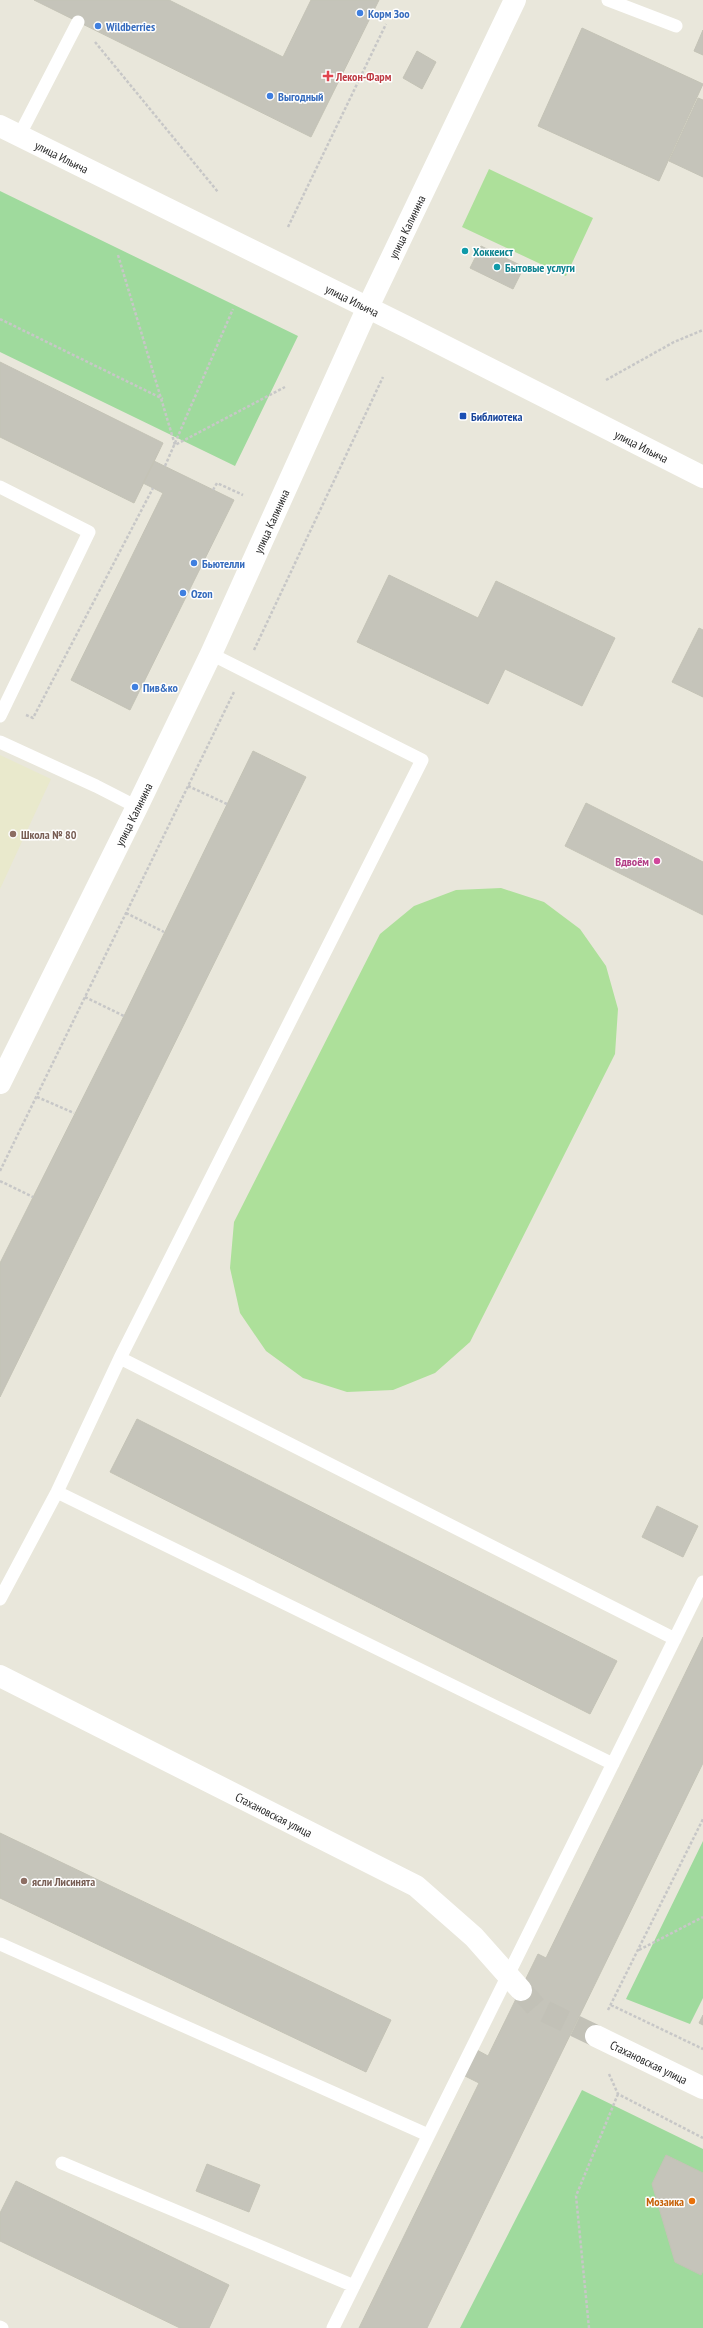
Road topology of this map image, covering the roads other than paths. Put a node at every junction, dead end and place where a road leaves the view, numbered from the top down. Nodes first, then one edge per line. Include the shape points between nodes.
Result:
1 (515, 0) edge
2 (608, 0) edge
3 (78, 22) road end
4 (676, 26) dead end
5 (0, 126) edge
6 (19, 136) junction
7 (368, 307) junction
8 (703, 477) edge
9 (0, 487) edge
10 (211, 654) junction
11 (2, 711) edge
12 (0, 742) edge
13 (137, 808) junction
14 (0, 1083) edge
15 (120, 1358) junction
16 (57, 1492) junction
17 (703, 1582) edge
18 (0, 1599) edge
19 (675, 1638) junction
20 (0, 1676) edge
21 (613, 1764) junction
22 (0, 1944) edge
23 (514, 1982) junction
24 (596, 2036) tunnel mouth
25 (703, 2088) edge
26 (428, 2136) junction
27 (62, 2163) dead end
28 (354, 2286) junction
29 (333, 2328) edge

1 - 7 street, улица Калинина
2 - 4 lane
3 - 6 lane
5 - 6 street, улица Ильича
6 - 7 street, улица Ильича
7 - 8 street, улица Ильича
7 - 10 street, улица Калинина
9 - 11 lane via 89,532
10 - 13 street, улица Калинина
10 - 15 lane via 422,760
12 - 13 lane via 96,786
13 - 14 street, улица Калинина
15 - 16 lane
15 - 19 lane
16 - 18 lane
16 - 21 lane
17 - 19 lane
19 - 21 lane
20 - 23 street, Стахановская улица via 416,1886 474,1937
21 - 23 lane
22 - 26 lane
23 - 26 lane
24 - 25 street, Стахановская улица
26 - 28 lane
27 - 28 lane
28 - 29 lane

